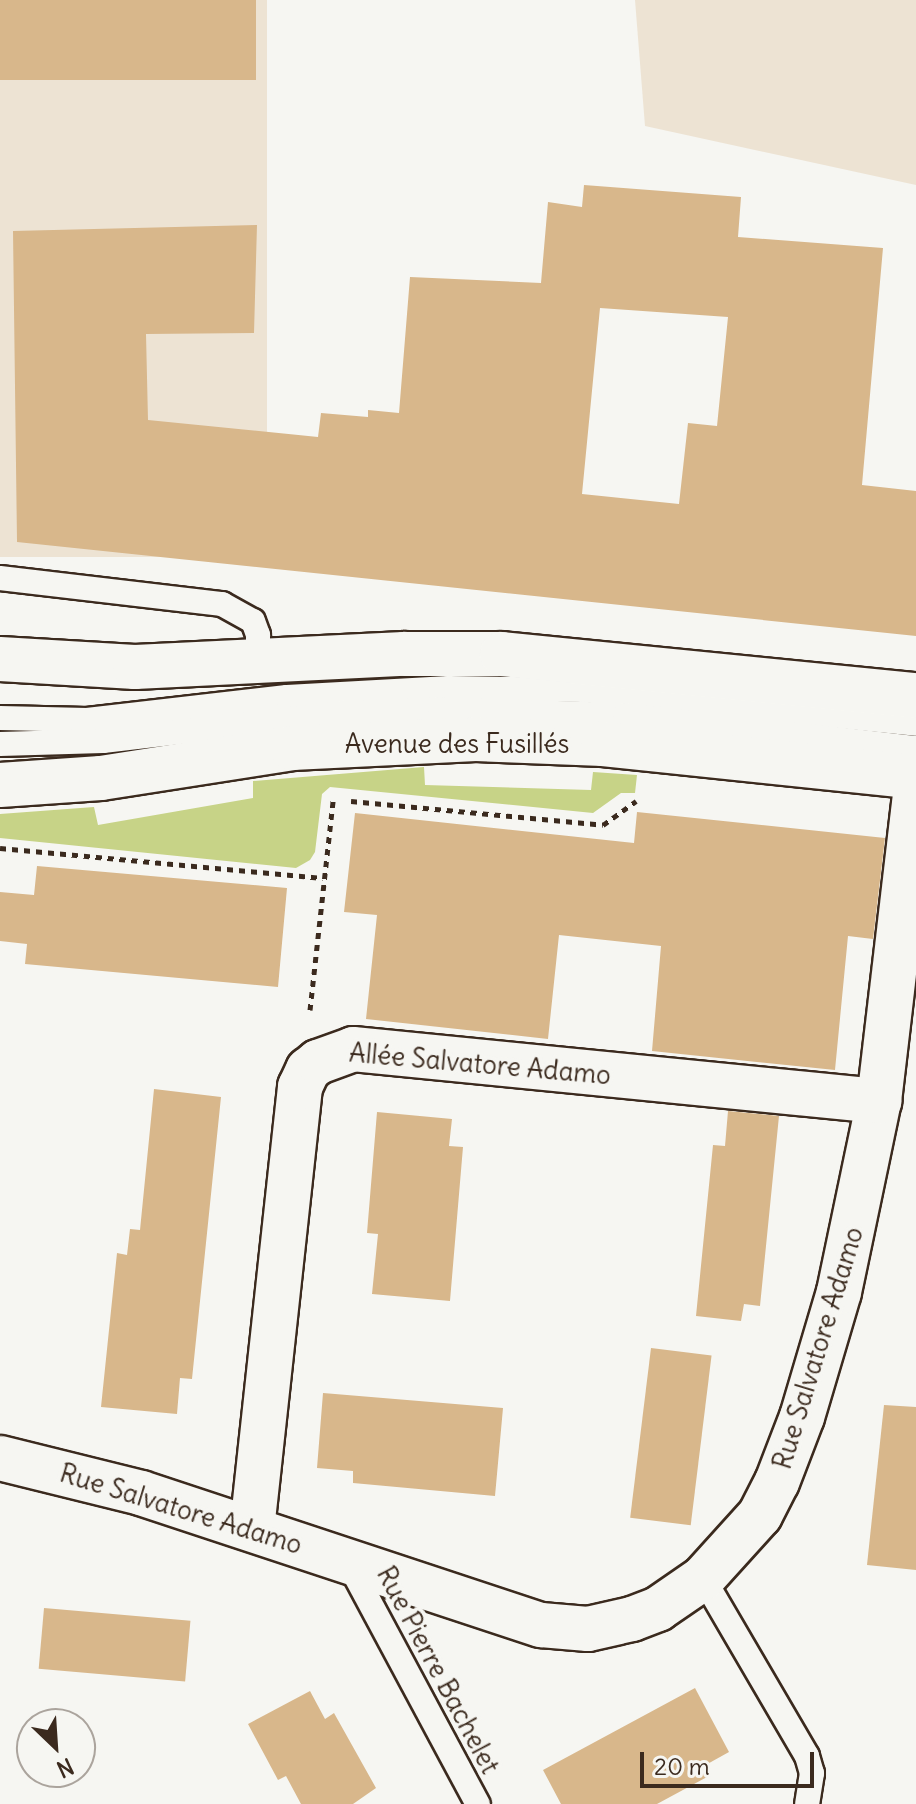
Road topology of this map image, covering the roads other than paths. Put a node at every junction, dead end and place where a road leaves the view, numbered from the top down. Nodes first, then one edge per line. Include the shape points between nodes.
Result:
1 (0, 578) edge
2 (0, 659) edge
3 (258, 662) junction
4 (916, 695) edge
5 (0, 718) edge
6 (916, 724) edge
7 (0, 744) edge
8 (916, 748) edge
9 (916, 777) edge
10 (0, 785) edge
11 (916, 786) edge
12 (879, 1101) junction
13 (0, 1458) edge
14 (252, 1529) junction
15 (348, 1562) junction
16 (703, 1578) junction
17 (478, 1804) edge
18 (807, 1804) edge

1 - 3 lane via 222,604 253,621
2 - 3 street via 135,667
3 - 4 street via 502,654
5 - 6 lane via 87,720 287,697 449,688 583,690
7 - 8 lane via 103,741 342,713 440,709 625,715
9 - 10 street, Avenue des Fusillés via 603,744 476,739 292,748 101,778
11 - 12 street, Rue Salvatore Adamo
12 - 14 street, Allée Salvatore Adamo via 353,1049 318,1062 300,1087
12 - 16 street, Rue Salvatore Adamo via 855,1226 802,1417 760,1515
13 - 14 street, Rue Salvatore Adamo via 83,1476
14 - 15 street, Rue Salvatore Adamo
15 - 16 street, Rue Salvatore Adamo via 565,1629 632,1619 658,1609
15 - 17 lane, Rue Pierre Bachelet
16 - 18 lane via 807,1756 812,1773

